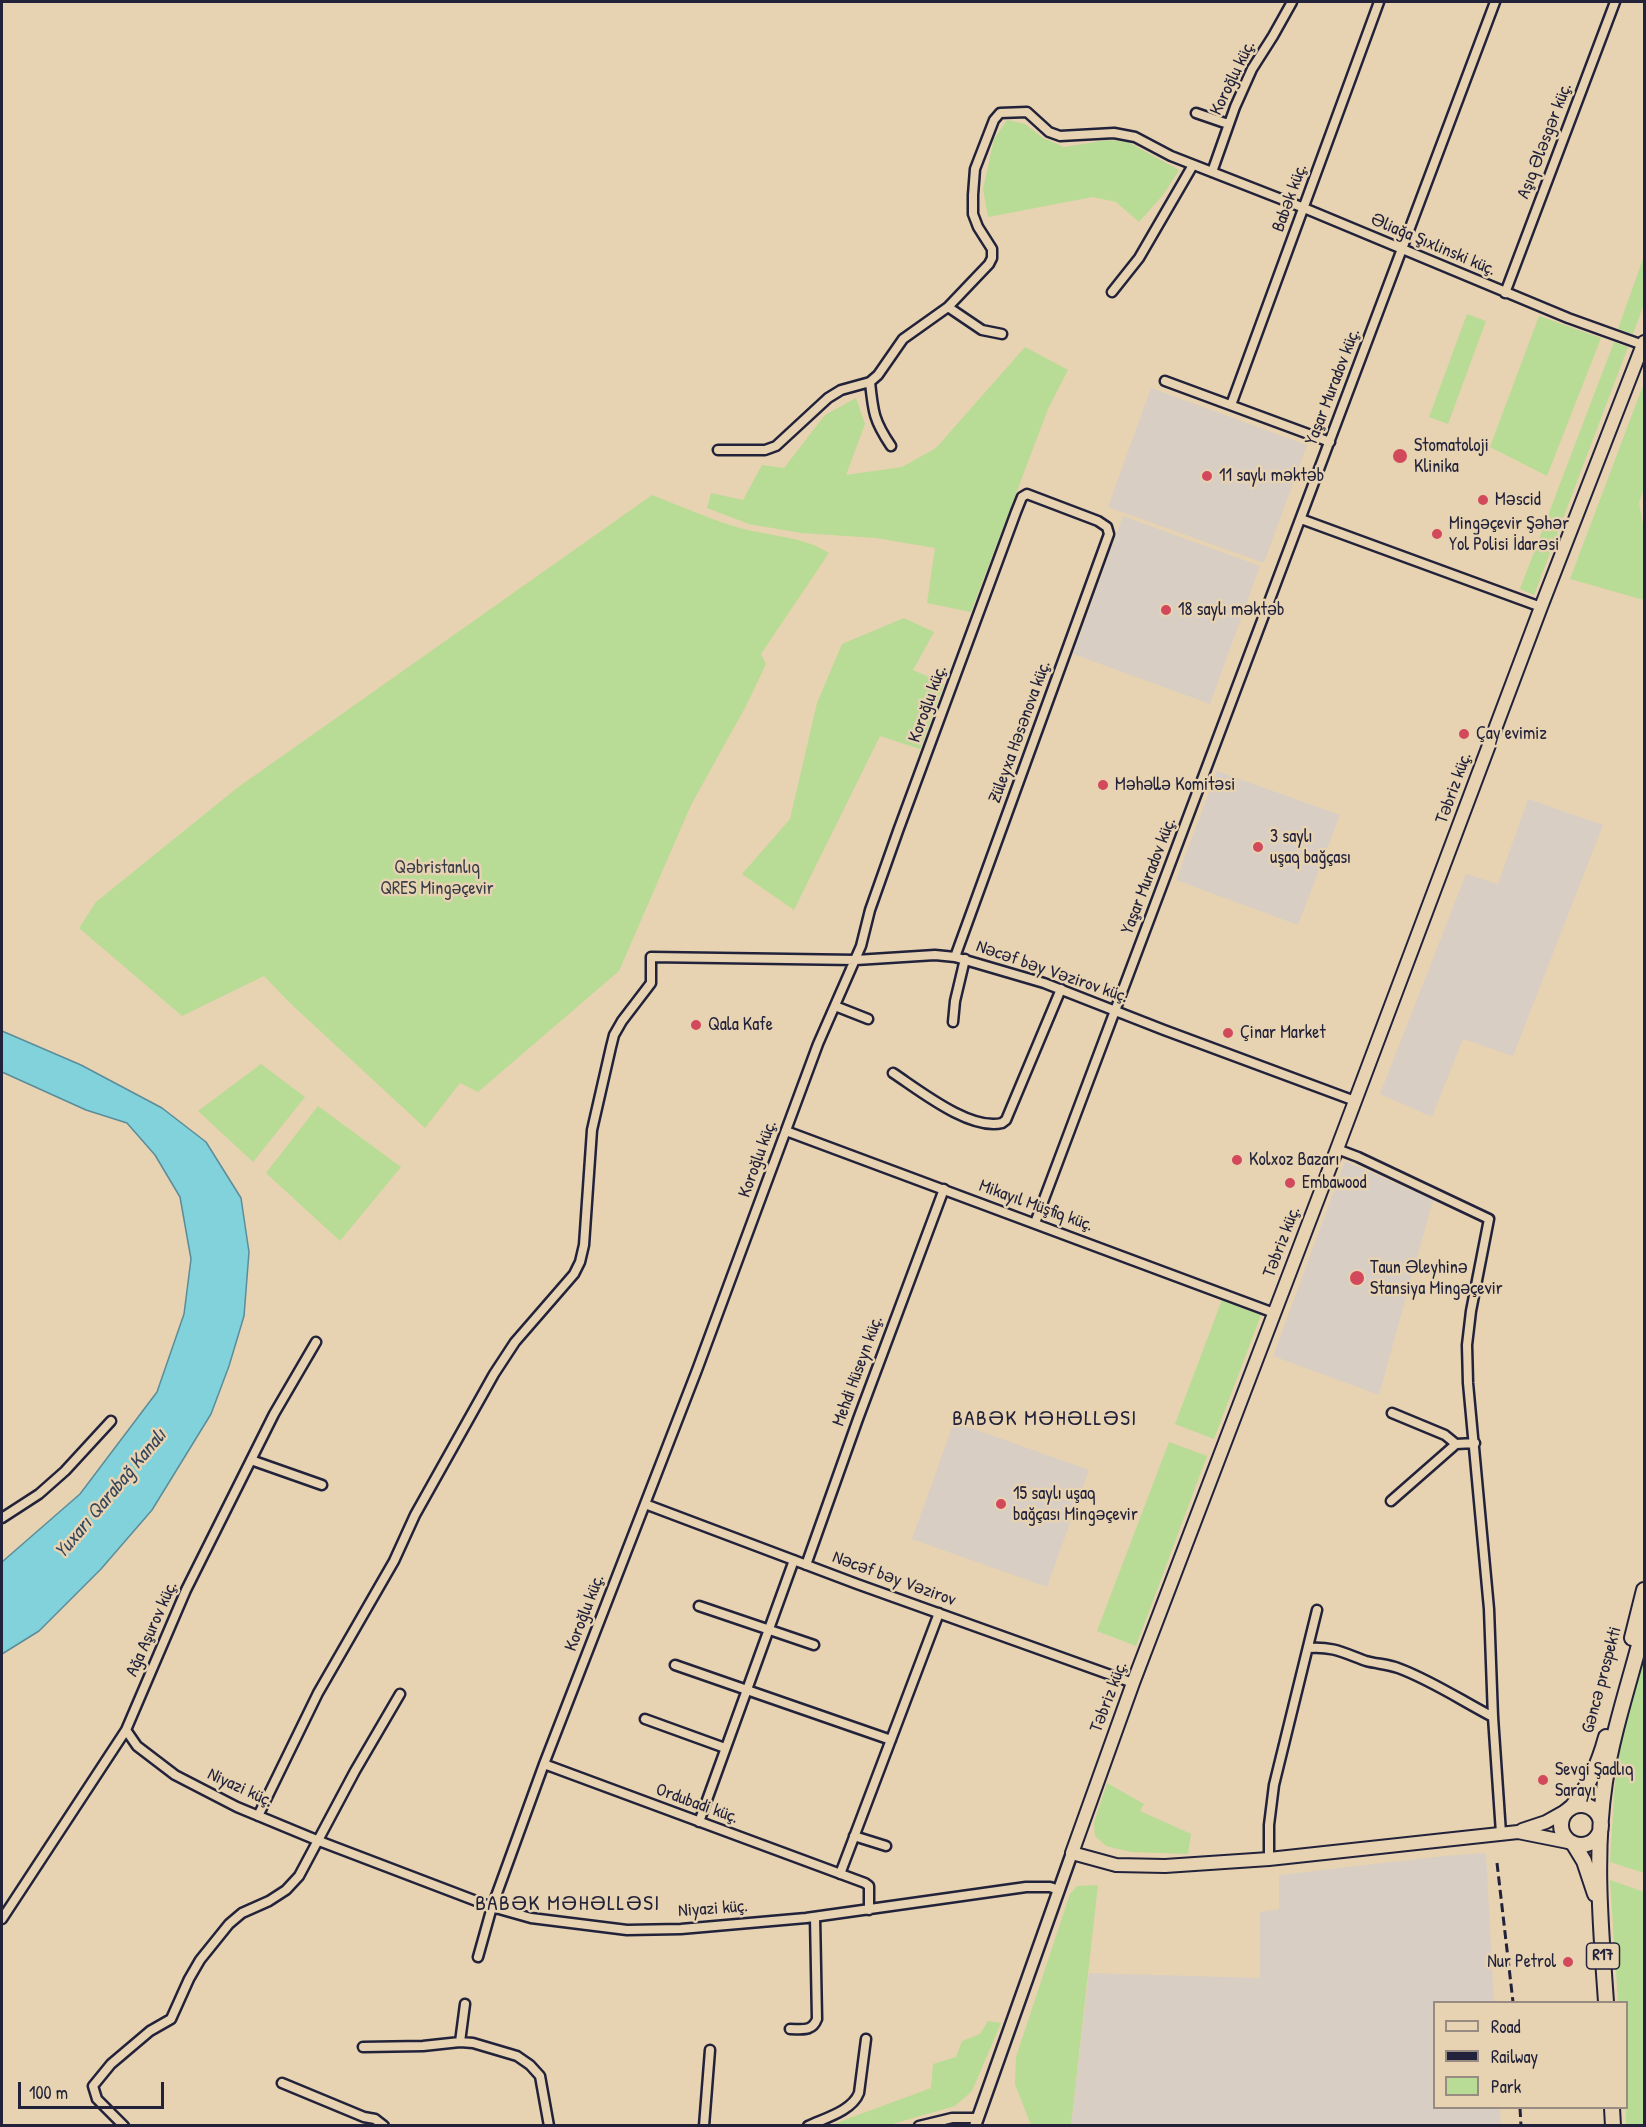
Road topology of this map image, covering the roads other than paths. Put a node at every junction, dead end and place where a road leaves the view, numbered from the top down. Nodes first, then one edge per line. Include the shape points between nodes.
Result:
1 (1292, 2) edge
2 (1379, 2) edge
3 (1495, 2) edge
4 (1615, 2) edge
5 (1196, 113) dead end
6 (1228, 124) junction
7 (1193, 165) junction
8 (1212, 172) junction
9 (1304, 208) junction
10 (1403, 250) junction
11 (1112, 292) dead end
12 (1505, 293) junction
13 (948, 307) junction
14 (1002, 334) dead end
15 (1644, 344) edge
16 (1166, 381) dead end
17 (870, 382) junction
18 (1231, 405) junction
19 (1330, 442) junction
20 (891, 446) dead end
21 (718, 450) dead end
22 (1301, 519) junction
23 (1098, 521) joint
24 (1540, 607) junction
25 (955, 957) junction
26 (965, 959) junction
27 (856, 960) junction
28 (1061, 989) junction
29 (835, 1006) junction
30 (1116, 1011) junction
31 (868, 1019) dead end
32 (953, 1022) dead end
33 (892, 1073) dead end
34 (1355, 1101) junction
35 (786, 1131) junction
36 (1337, 1149) junction
37 (944, 1189) junction
38 (1035, 1223) junction
39 (1274, 1312) junction
40 (316, 1342) dead end
41 (1392, 1413) dead end
42 (111, 1421) dead end
43 (1475, 1443) junction
44 (1456, 1444) junction
45 (251, 1460) junction
46 (322, 1485) dead end
47 (1390, 1501) dead end
48 (645, 1504) junction
49 (2, 1518) edge
50 (794, 1560) junction
51 (806, 1565) junction
52 (1644, 1590) edge
53 (699, 1606) dead end
54 (1317, 1610) dead end
55 (939, 1613) junction
56 (1644, 1626) edge
57 (768, 1631) junction
58 (814, 1645) dead end
59 (1308, 1648) junction
60 (675, 1665) dead end
61 (1133, 1683) junction
62 (747, 1690) junction
63 (400, 1694) dead end
64 (1493, 1717) junction
65 (645, 1719) dead end
66 (126, 1730) junction
67 (891, 1740) junction
68 (725, 1748) junction
69 (544, 1764) junction
70 (1571, 1808) junction
71 (258, 1816) junction
72 (699, 1822) junction
73 (1601, 1826) junction
74 (1518, 1832) junction
75 (1501, 1833) junction
76 (854, 1836) junction
77 (318, 1842) junction
78 (1574, 1844) junction
79 (886, 1846) dead end
80 (1072, 1853) junction
81 (1269, 1859) junction
82 (840, 1874) junction
83 (1059, 1890) junction
84 (492, 1907) junction
85 (868, 1910) junction
86 (1600, 1910) junction
87 (815, 1917) junction
88 (2, 1919) edge
89 (478, 1957) dead end
90 (1606, 2001) edge
91 (465, 2004) dead end
92 (790, 2029) dead end
93 (866, 2039) dead end
94 (460, 2042) junction
95 (363, 2047) dead end
96 (710, 2050) dead end
97 (282, 2083) dead end
98 (1612, 2109) edge
99 (977, 2122) edge
100 (124, 2126) edge
101 (384, 2126) edge
102 (549, 2126) edge
103 (704, 2126) edge
104 (808, 2126) edge
105 (919, 2126) edge
106 (1613, 2126) edge

1 - 6 street, Koroğlu küç. via 1252,69
2 - 9 street, Babək küç.
3 - 10 street, Yaşar Muradov küç.
4 - 12 street, Aşıq Ələsgər küç.
5 - 6 street
6 - 8 street, Koroğlu küç.
7 - 8 street, Əliağa Şıxlinski küç.
7 - 11 street via 1138,258
7 - 13 street, Əliağa Şıxlinski küç. via 1125,134 1060,136 1048,132 1027,112 1000,113 975,169 973,195 973,214 992,249 992,258 985,271
8 - 9 street, Əliağa Şıxlinski küç.
9 - 10 street, Əliağa Şıxlinski küç.
9 - 18 street, Babək küç.
10 - 12 street, Əliağa Şıxlinski küç.
10 - 19 street, Yaşar Muradov küç.
12 - 15 street, Əliağa Şıxlinski küç.
13 - 14 street via 982,330
13 - 17 street via 903,339
15 - 24 main road, Təbriz küç.
16 - 18 street
17 - 20 street via 874,416
17 - 21 street via 828,398 776,446 765,450
18 - 19 street
19 - 22 street, Yaşar Muradov küç.
22 - 24 street
22 - 30 street, Yaşar Muradov küç.
23 - 25 street, Züleyxa Həsənova küç. via 1109,534
23 - 27 street, Koroğlu küç. via 1028,494 1022,497 898,831
24 - 34 main road, Təbriz küç.
25 - 26 street, Nəcəf bəy Vəzirov küç.
25 - 27 street, Nəcəf bəy Vəzirov küç.
26 - 28 street, Nəcəf bəy Vəzirov küç.
26 - 32 street
27 - 29 street, Koroğlu küç.
27 - 71 street, Nəcəf bəy Vəzirov küç. via 651,957 651,983 622,1021 611,1047 592,1130 580,1262 494,1374 318,1693
28 - 30 street, Nəcəf bəy Vəzirov küç.
28 - 33 street via 1002,1124 960,1115
29 - 31 street
29 - 35 street, Koroğlu küç.
30 - 34 street, Nəcəf bəy Vəzirov küç.
30 - 38 street, Yaşar Muradov küç.
34 - 36 main road, Təbriz küç.
35 - 37 street, Mikayıl Müşfiq küç.
35 - 48 street, Koroğlu küç.
36 - 39 main road, Təbriz küç.
36 - 43 street via 1489,1219 1467,1345
37 - 38 street, Mikayıl Müşfiq küç.
37 - 51 street, Mehdi Hüseyn küç.
38 - 39 street, Mikayıl Müşfiq küç.
39 - 61 main road, Təbriz küç.
40 - 45 street, Ağa Aşurov küç.
41 - 44 street via 1437,1431
42 - 49 street via 65,1471
43 - 44 street
43 - 64 street via 1489,1609
44 - 47 street
45 - 46 street
45 - 66 street, Ağa Aşurov küç. via 186,1590
48 - 50 street, Nəcəf bəy Vəzirov
48 - 69 street, Koroğlu küç.
50 - 51 street, Nəcəf bəy Vəzirov
50 - 57 street
51 - 55 street, Nəcəf bəy Vəzirov
52 - 70 main road, Gəncə prospekti via 1602,1750 1583,1792
53 - 57 street
54 - 59 street
55 - 61 street, Nəcəf bəy Vəzirov
55 - 67 street
56 - 73 main road, Gəncə prospekti via 1612,1749
57 - 58 street
57 - 62 street
59 - 64 street via 1324,1646 1394,1666
59 - 81 street via 1274,1785
60 - 62 street
61 - 80 main road, Təbriz küç.
62 - 67 street
62 - 68 street
63 - 77 street
64 - 75 street
65 - 68 street
66 - 71 street, Niyazi küç. via 137,1746 175,1775
66 - 88 street, Ağa Aşurov küç.
67 - 76 street
68 - 72 street
69 - 72 street, Ordubadi küç.
69 - 84 street, Koroğlu küç.
70 - 73 main road via 1583,1805 1594,1809
70 - 74 main road
70 - 78 main road via 1562,1817 1562,1830
71 - 77 street, Niyazi küç.
72 - 82 street, Ordubadi küç.
73 - 78 main road via 1592,1842
73 - 86 main road, Gəncə prospekti
74 - 75 main road
74 - 78 main road
75 - 81 main road
76 - 79 street
76 - 82 street
77 - 84 street, Niyazi küç.
77 - 100 street via 299,1876 286,1890 229,1924 195,1969 171,2019 111,2064 93,2086 97,2098
78 - 86 main road via 1589,1873
80 - 81 main road via 1116,1864 1147,1866
80 - 83 street, Təbriz küç.
82 - 85 street, Ordubadi küç. via 869,1886
83 - 85 street, Niyazi küç. via 1026,1887
83 - 99 street, Təbriz küç.
84 - 87 street, Niyazi küç. via 531,1918 627,1930
84 - 89 street, Koroğlu küç.
85 - 87 street, Niyazi küç.
86 - 90 main road, R17
87 - 92 street via 816,2019 809,2029
91 - 94 street
93 - 104 street via 856,2099
94 - 95 street
94 - 102 street via 510,2053 535,2070 543,2084
96 - 103 street
97 - 101 street
98 - 106 main road
99 - 105 street via 965,2117

